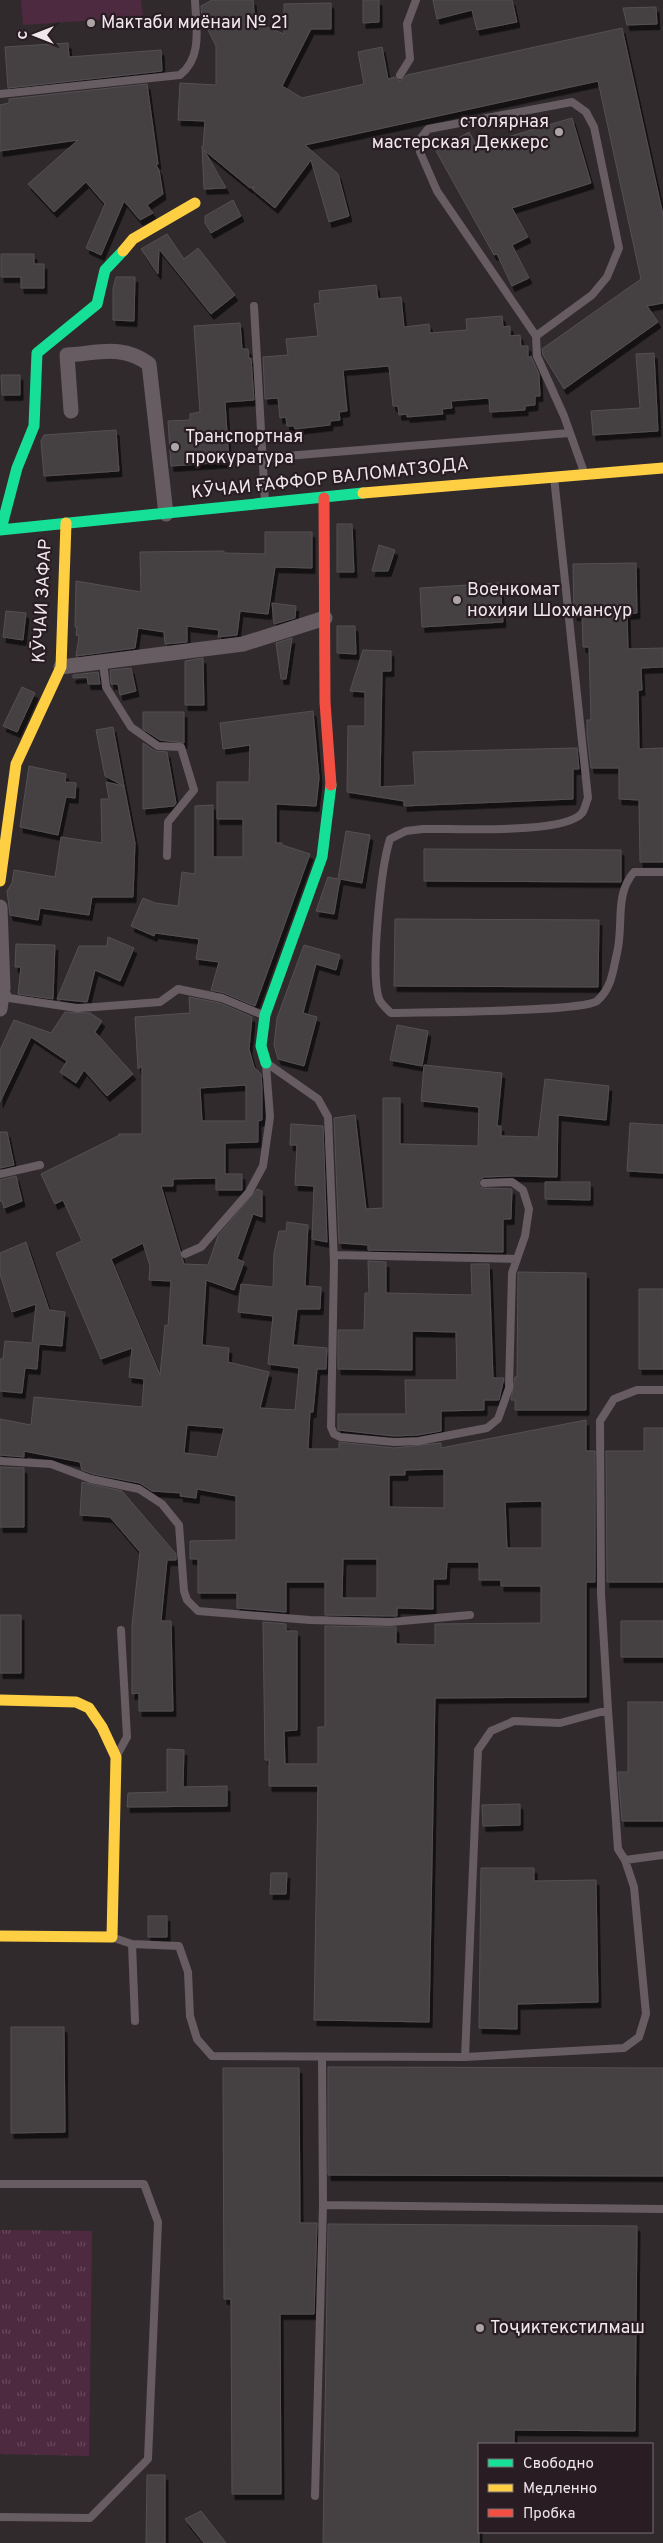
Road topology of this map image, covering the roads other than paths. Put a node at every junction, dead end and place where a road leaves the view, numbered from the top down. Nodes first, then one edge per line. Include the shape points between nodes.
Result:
1 (195, 0) edge
2 (416, 0) edge
3 (400, 75) dead end
4 (0, 94) edge
5 (195, 203) dead end
6 (254, 306) dead end
7 (536, 336) junction
8 (72, 412) dead end
9 (569, 433) junction
10 (262, 458) junction
11 (663, 468) edge
12 (584, 472) junction
13 (554, 475) junction
14 (324, 498) junction
15 (265, 504) junction
16 (166, 514) junction
17 (66, 524) junction
18 (0, 530) edge
19 (325, 618) junction
20 (103, 662) junction
21 (61, 667) junction
22 (167, 856) dead end
23 (663, 872) edge
24 (0, 881) edge
25 (0, 907) edge
26 (3, 988) junction
27 (0, 1009) edge
28 (265, 1015) junction
29 (266, 1063) junction
30 (40, 1165) dead end
31 (0, 1174) edge
32 (484, 1183) dead end
33 (185, 1254) dead end
34 (334, 1255) junction
35 (517, 1259) junction
36 (663, 1390) edge
37 (0, 1461) edge
38 (470, 1615) dead end
39 (121, 1630) dead end
40 (0, 1700) edge
41 (608, 1710) junction
42 (116, 1757) junction
43 (663, 1855) edge
44 (625, 1860) junction
45 (0, 1936) edge
46 (112, 1937) junction
47 (132, 1944) junction
48 (135, 2021) dead end
49 (465, 2057) junction
50 (322, 2058) junction
51 (0, 2184) edge
52 (323, 2205) junction
53 (663, 2209) edge
54 (315, 2496) dead end
55 (0, 2517) edge

1 - 4 lane via 196,54 190,68 180,75
2 - 3 lane via 407,24 410,58
5 - 18 street via 133,239 105,270 97,304 37,353 34,426 17,468
6 - 10 lane
7 - 7 lane via 592,296 608,277 619,248 594,127 586,112 572,102 428,129 420,139 420,152 437,191
7 - 9 lane via 537,356
8 - 16 street via 67,355 123,351 149,364
9 - 10 lane
9 - 12 lane
10 - 15 lane
11 - 12 street, КӮЧАИ ҒАФФОР ВАЛОМАТЗОДА
12 - 13 street, КӮЧАИ ҒАФФОР ВАЛОМАТЗОДА
13 - 14 street, КӮЧАИ ҒАФФОР ВАЛОМАТЗОДА
13 - 23 lane via 588,798 582,813 546,827 422,829 406,831 390,839 385,854 378,926 375,978 379,1000 391,1013 519,1009 596,1002 609,986 620,942 621,893 626,881 634,872
14 - 15 street, КӮЧАИ ҒАФФОР ВАЛОМАТЗОДА
14 - 19 street
15 - 16 street, КӮЧАИ ҒАФФОР ВАЛОМАТЗОДА
16 - 17 street, КӮЧАИ ҒАФФОР ВАЛОМАТЗОДА
17 - 18 street, КӮЧАИ ҒАФФОР ВАЛОМАТЗОДА
17 - 21 street, КӮЧАИ ЗАФАР
19 - 20 street via 243,644
19 - 28 street via 325,702 332,778 322,857
20 - 21 street
20 - 22 lane via 106,687 131,727 158,746 181,747 194,790 168,822
21 - 24 street, КӮЧАИ ЗАФАР via 16,764
25 - 26 street
26 - 27 street
26 - 28 lane via 9,998 77,1008 160,1002 178,990 222,998
28 - 29 street via 261,1046
29 - 33 lane via 270,1118 263,1166 249,1192 201,1247
29 - 34 lane via 318,1099 328,1118
30 - 31 lane
32 - 35 lane via 512,1182 523,1190 529,1209
34 - 35 lane
34 - 35 lane via 331,1427 340,1437 394,1442 419,1441 487,1428 498,1418 509,1388 510,1289
36 - 41 lane via 637,1390 614,1399 600,1421 601,1594
37 - 38 lane via 51,1464 90,1479 138,1489 162,1504 179,1525 184,1591 187,1600 198,1611 310,1620 391,1622
39 - 42 lane via 127,1737
40 - 42 street via 76,1702 89,1708
41 - 44 lane via 618,1849
41 - 49 lane via 560,1723 514,1721 491,1731 478,1750
42 - 46 street
43 - 44 lane
44 - 49 lane via 634,1887 646,2014 639,2037 624,2048
45 - 46 street
46 - 47 lane
47 - 48 lane
47 - 50 lane via 178,1946 188,1972 190,2016 197,2039 212,2056
49 - 50 lane
50 - 52 lane
51 - 55 lane via 144,2184 158,2222 148,2459 90,2518
52 - 53 lane
52 - 54 lane

